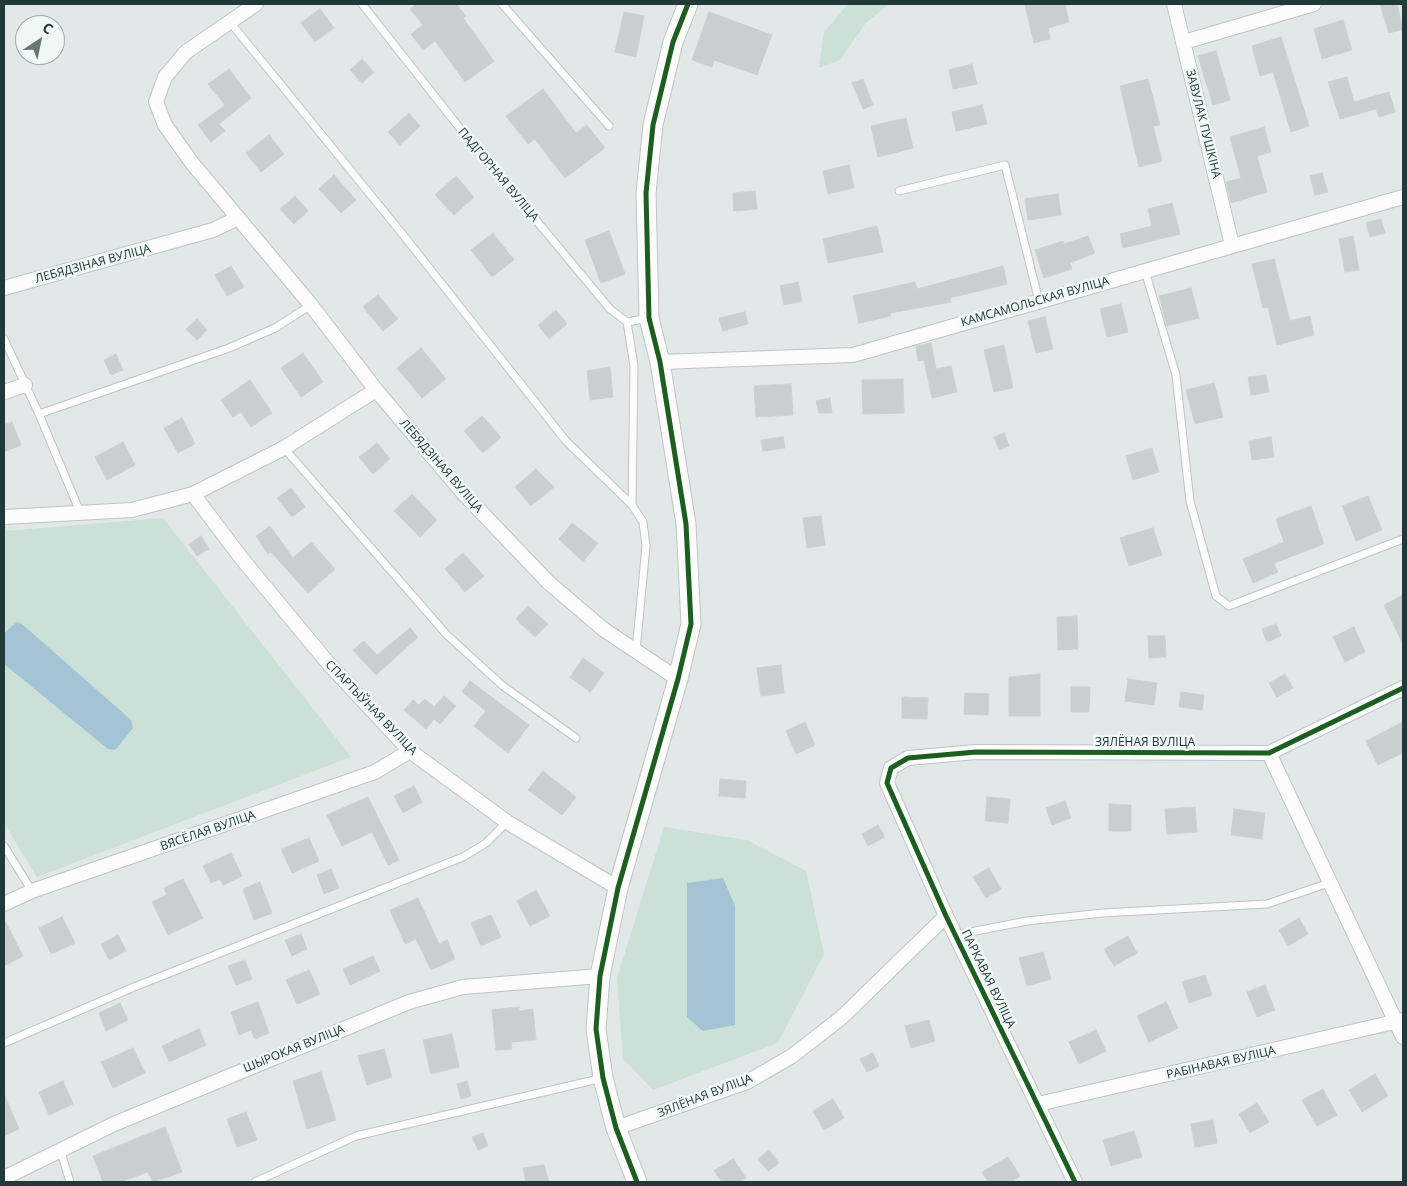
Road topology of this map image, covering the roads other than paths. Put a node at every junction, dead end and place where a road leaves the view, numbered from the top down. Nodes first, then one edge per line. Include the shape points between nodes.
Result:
1 (256, 4) edge
2 (362, 4) edge
3 (502, 4) edge
4 (688, 4) edge
5 (1174, 4) edge
6 (1314, 4) edge
7 (230, 22) junction
8 (1184, 42) junction
9 (609, 126) dead end
10 (899, 191) dead end
11 (1403, 197) edge
12 (238, 218) junction
13 (1232, 245) junction
14 (1145, 270) junction
15 (4, 288) edge
16 (1039, 301) junction
17 (311, 304) junction
18 (649, 318) junction
19 (628, 322) junction
20 (4, 339) edge
21 (660, 362) junction
22 (25, 385) junction
23 (376, 390) junction
24 (4, 392) edge
25 (39, 414) junction
26 (284, 448) junction
27 (193, 494) junction
28 (632, 505) junction
29 (80, 512) junction
30 (4, 517) edge
31 (1403, 539) edge
32 (636, 651) junction
33 (678, 679) junction
34 (1403, 688) edge
35 (576, 738) dead end
36 (410, 751) junction
37 (1269, 753) junction
38 (887, 783) joint
39 (507, 822) junction
40 (4, 846) edge
41 (1329, 882) junction
42 (618, 888) junction
43 (32, 891) junction
44 (4, 904) edge
45 (946, 916) junction
46 (955, 935) junction
47 (600, 976) junction
48 (1400, 1022) edge
49 (1403, 1037) edge
50 (4, 1043) edge
51 (603, 1078) junction
52 (1038, 1104) junction
53 (616, 1128) junction
54 (60, 1149) junction
55 (4, 1178) edge
56 (70, 1182) edge
57 (255, 1182) edge
58 (637, 1182) edge
59 (1075, 1182) edge

1 - 7 street, ЛЕБЯДЗІНАЯ ВУЛІЦА
2 - 19 lane, ПАДГОРНАЯ ВУЛІЦА via 466,136 610,309
3 - 9 lane
4 - 18 street via 673,42 653,125 646,193
5 - 8 street, ЗАВУЛАК ПУШКІНА
6 - 8 street
7 - 12 street, ЛЕБЯДЗІНАЯ ВУЛІЦА via 186,52 165,77 156,102 165,124 192,163
7 - 28 lane via 566,441
8 - 13 street, ЗАВУЛАК ПУШКІНА
10 - 16 lane via 1005,165
11 - 13 street, КАМСАМОЛЬСКАЯ ВУЛІЦА
12 - 15 street, ЛЕБЯДЗІНАЯ ВУЛІЦА via 213,230
12 - 17 street, ЛЕБЯДЗІНАЯ ВУЛІЦА
13 - 14 street, КАМСАМОЛЬСКАЯ ВУЛІЦА
14 - 16 street, КАМСАМОЛЬСКАЯ ВУЛІЦА
14 - 31 lane via 1176,375 1190,501 1216,596 1228,606
16 - 21 street, КАМСАМОЛЬСКАЯ ВУЛІЦА via 853,355
17 - 23 street, ЛЕБЯДЗІНАЯ ВУЛІЦА
17 - 25 lane via 275,328 229,348
18 - 19 lane
18 - 21 street
19 - 28 lane via 634,366
20 - 22 lane
21 - 33 street via 686,524 691,624
22 - 24 street
22 - 25 lane
23 - 26 street
23 - 32 street, ЛЕБЯДЗІНАЯ ВУЛІЦА via 464,494 548,582 603,629
25 - 29 lane
26 - 27 street
26 - 35 lane via 448,635 503,686
27 - 29 street via 132,510
27 - 36 street, СПАРТЫЎНАЯ ВУЛІЦА via 328,663
28 - 32 lane via 643,522 646,546
29 - 30 street
32 - 33 street, ЛЕБЯДЗІНАЯ ВУЛІЦА
33 - 42 street
34 - 37 street, ЗЯЛЁНАЯ ВУЛІЦА
36 - 39 street, СПАРТЫЎНАЯ ВУЛІЦА
36 - 43 street, ВЯСЁЛАЯ ВУЛІЦА via 375,772 328,790
37 - 38 street, ЗЯЛЁНАЯ ВУЛІЦА via 966,753 908,758 891,768
37 - 41 street
38 - 45 street, ПАРКАВАЯ ВУЛІЦА
39 - 42 street, СПАРТЫЎНАЯ ВУЛІЦА
39 - 50 lane via 486,843 463,856 134,987
40 - 43 lane
41 - 46 lane via 1267,904 1103,913 1027,921
41 - 48 street
42 - 47 street
43 - 44 street, ВЯСЁЛАЯ ВУЛІЦА
45 - 46 street, ПАРКАВАЯ ВУЛІЦА
45 - 53 street, ЗЯЛЁНАЯ ВУЛІЦА via 841,1018 792,1056 747,1082
46 - 52 street, ПАРКАВАЯ ВУЛІЦА
47 - 51 street via 596,1029
47 - 54 street, ШЫРОКАЯ ВУЛІЦА via 463,987 409,1002
48 - 49 street
48 - 52 street, РАБІНАВАЯ ВУЛІЦА
51 - 53 street
51 - 57 lane via 356,1136
52 - 59 street, ПАРКАВАЯ ВУЛІЦА
53 - 58 street
54 - 55 street, ШЫРОКАЯ ВУЛІЦА
54 - 56 lane

